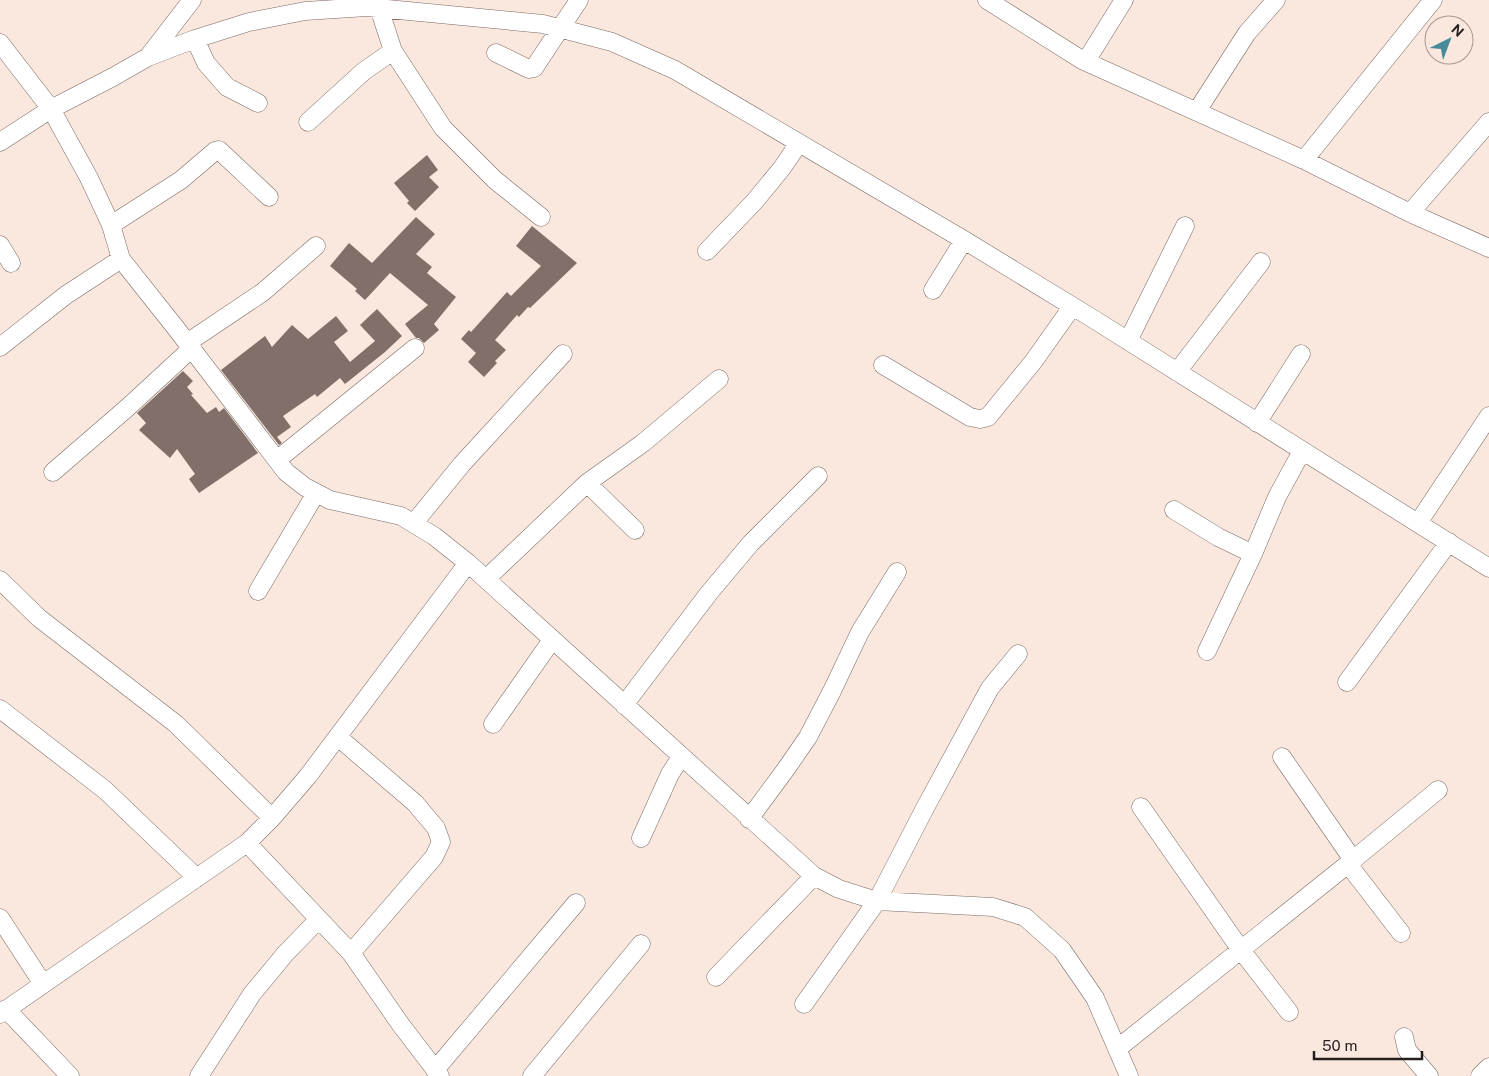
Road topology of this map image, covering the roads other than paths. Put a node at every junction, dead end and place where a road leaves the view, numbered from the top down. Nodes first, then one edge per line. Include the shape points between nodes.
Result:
1 (192, 0) edge
2 (579, 0) edge
3 (987, 0) edge
4 (1124, 0) edge
5 (1276, 0) edge
6 (1433, 0) edge
7 (379, 8) junction
8 (560, 28) junction
9 (195, 39) junction
10 (0, 43) edge
11 (393, 51) junction
12 (496, 53) dead end
13 (148, 57) junction
14 (1086, 61) junction
15 (258, 103) dead end
16 (51, 109) junction
17 (1197, 111) junction
18 (308, 122) dead end
19 (1489, 122) edge
20 (0, 142) edge
21 (800, 143) junction
22 (1304, 160) junction
23 (269, 197) dead end
24 (1410, 213) junction
25 (541, 217) dead end
26 (111, 225) junction
27 (1185, 226) dead end
28 (964, 240) junction
29 (0, 245) edge
30 (316, 246) dead end
31 (1489, 248) edge
32 (707, 252) dead end
33 (121, 259) junction
34 (1260, 262) dead end
35 (10, 263) dead end
36 (932, 290) dead end
37 (1072, 307) junction
38 (1128, 341) junction
39 (189, 346) junction
40 (0, 348) edge
41 (415, 348) dead end
42 (563, 354) dead end
43 (1301, 354) dead end
44 (883, 365) dead end
45 (1177, 372) junction
46 (719, 379) dead end
47 (1489, 416) edge
48 (1257, 423) junction
49 (1302, 451) junction
50 (277, 460) junction
51 (53, 472) dead end
52 (818, 476) dead end
53 (587, 483) junction
54 (316, 493) junction
55 (1174, 510) dead end
56 (414, 523) junction
57 (1418, 524) junction
58 (635, 530) dead end
59 (1449, 542) junction
60 (1253, 554) junction
61 (468, 563) junction
62 (1489, 568) edge
63 (897, 572) dead end
64 (486, 579) junction
65 (0, 580) edge
66 (258, 591) dead end
67 (552, 640) junction
68 (1207, 651) dead end
69 (1018, 654) dead end
70 (1347, 682) dead end
71 (624, 705) junction
72 (0, 709) edge
73 (493, 724) dead end
74 (338, 737) junction
75 (681, 757) junction
76 (1282, 757) dead end
77 (1438, 790) dead end
78 (1141, 807) dead end
79 (272, 818) junction
80 (749, 819) junction
81 (641, 838) dead end
82 (247, 843) junction
83 (1351, 862) junction
84 (814, 876) junction
85 (198, 878) junction
86 (878, 900) junction
87 (576, 903) dead end
88 (0, 918) edge
89 (318, 920) junction
90 (1401, 932) dead end
91 (641, 944) dead end
92 (1241, 950) junction
93 (351, 953) junction
94 (716, 977) dead end
95 (43, 984) junction
96 (804, 1004) dead end
97 (3, 1011) edge
98 (1289, 1012) dead end
99 (1404, 1037) dead end
100 (1117, 1049) junction
101 (1489, 1067) edge
102 (438, 1074) edge
103 (70, 1076) edge
104 (199, 1076) edge
105 (532, 1076) edge
106 (1129, 1076) edge
107 (1429, 1076) edge
108 (1480, 1076) edge

1 - 13 street
2 - 8 street
3 - 14 street
4 - 14 street
5 - 17 street via 1248,33
6 - 22 street
7 - 8 street
7 - 9 street via 306,10 249,22
7 - 11 street
8 - 12 street via 534,68 529,69
8 - 21 street via 612,42 676,70
9 - 13 street
9 - 15 street via 206,63 227,87
10 - 16 street
11 - 18 street via 364,71
11 - 25 street via 443,128 495,180
13 - 16 street
14 - 17 street
16 - 20 street
16 - 26 street
17 - 22 street
19 - 24 street
21 - 28 street
21 - 32 street via 754,202
22 - 24 street
23 - 26 street via 219,150 215,150 181,180
24 - 31 street
26 - 33 street
27 - 38 street
28 - 36 street
28 - 37 street
29 - 35 street
30 - 39 street via 262,292
33 - 39 street
33 - 40 street via 66,295
34 - 45 street
37 - 38 street
37 - 44 street via 988,417 970,417
38 - 45 street
39 - 50 street
39 - 51 street via 128,408
41 - 50 street
42 - 56 street via 462,464
43 - 48 street
45 - 48 street
46 - 53 street via 644,443
47 - 57 street
48 - 49 street
49 - 57 street
49 - 60 street via 1277,497
50 - 54 street via 286,472
52 - 71 street via 751,543
53 - 58 street
53 - 64 street
54 - 56 street via 330,500 401,516
54 - 66 street
55 - 60 street
56 - 61 street
57 - 59 street
59 - 62 street
59 - 70 street
60 - 68 street
61 - 64 street
61 - 74 street
63 - 80 street via 860,632 808,737
64 - 67 street
65 - 79 street via 39,618 176,724
67 - 71 street
67 - 73 street
69 - 86 street via 990,688
71 - 75 street
72 - 85 street via 105,790
74 - 79 street
74 - 93 street via 415,804 436,828 441,842 434,857
75 - 80 street
75 - 81 street via 666,780
76 - 83 street
77 - 83 street
78 - 92 street
79 - 82 street
80 - 84 street
82 - 85 street
82 - 89 street
83 - 90 street
83 - 92 street
84 - 86 street via 839,889
84 - 94 street
85 - 95 street
86 - 96 street
86 - 100 street via 993,907 1025,917 1062,950 1094,998
87 - 102 street
88 - 95 street
89 - 93 street
89 - 104 street via 252,994
91 - 105 street
92 - 98 street
92 - 100 street
93 - 102 street
95 - 97 street
97 - 103 street
99 - 107 street via 1408,1050
100 - 106 street
101 - 108 street

